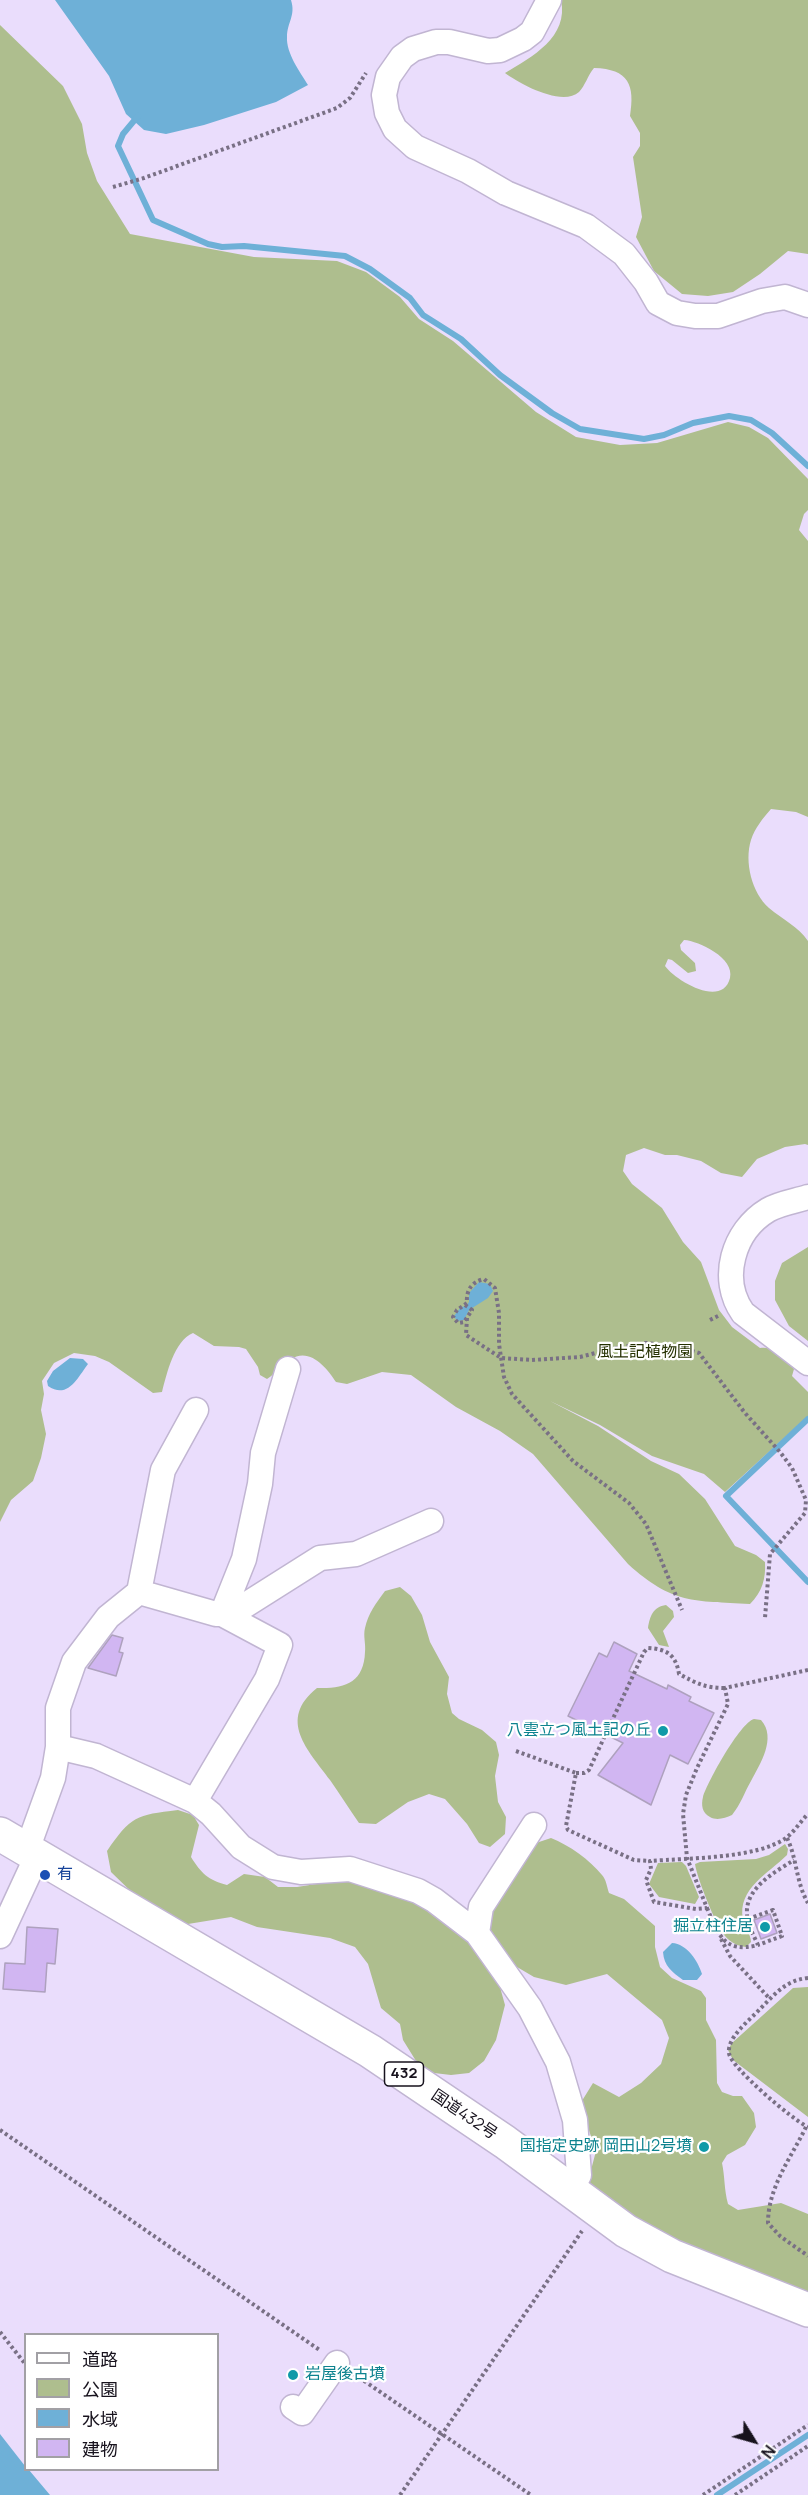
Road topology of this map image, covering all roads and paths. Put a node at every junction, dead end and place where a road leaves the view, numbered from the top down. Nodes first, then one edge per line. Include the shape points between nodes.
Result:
1 (549, 0) edge
2 (350, 98) dead end
3 (113, 188) dead end
4 (808, 305) edge
5 (808, 1197) edge
6 (465, 1305) junction
7 (726, 1312) dead end
8 (467, 1318) junction
9 (710, 1320) dead end
10 (501, 1358) junction
11 (808, 1363) edge
12 (288, 1369) dead end
13 (196, 1410) dead end
14 (431, 1521) dead end
15 (139, 1592) junction
16 (682, 1610) dead end
17 (222, 1614) junction
18 (765, 1618) dead end
19 (808, 1670) edge
20 (725, 1688) junction
21 (58, 1747) junction
22 (516, 1751) dead end
23 (576, 1773) junction
24 (195, 1801) junction
25 (808, 1814) edge
26 (534, 1824) dead end
27 (787, 1838) junction
28 (22, 1847) edge
29 (687, 1858) junction
30 (794, 1860) junction
31 (650, 1861) junction
32 (808, 1903) edge
33 (707, 1908) junction
34 (748, 1918) junction
35 (477, 1933) junction
36 (0, 1936) edge
37 (721, 1939) junction
38 (758, 1945) junction
39 (808, 1978) edge
40 (770, 1999) junction
41 (807, 2127) edge
42 (0, 2130) edge
43 (570, 2191) junction
44 (596, 2210) junction
45 (808, 2256) edge
46 (808, 2310) edge
47 (0, 2332) edge
48 (24, 2362) edge
49 (338, 2363) junction
50 (293, 2407) dead end
51 (808, 2425) edge
52 (441, 2434) junction
53 (808, 2446) edge
54 (400, 2495) edge
55 (531, 2495) edge
56 (703, 2495) edge
57 (735, 2495) edge

1 - 4 street via 532,32 500,50 436,42 402,57 388,77 384,95 395,129 415,147 506,193 586,226 624,254 658,303 677,313 718,316 785,297
2 - 3 path via 304,122
5 - 11 street via 769,1209 750,1226 731,1259 735,1302 743,1313
6 - 8 path via 472,1310
6 - 8 path via 453,1317 458,1323
6 - 10 path via 467,1293 477,1281 484,1279 495,1288
7 - 9 path
8 - 10 path via 466,1335
10 - 16 path via 512,1394 573,1461 629,1503 646,1524
10 - 18 path via 580,1357 646,1343 699,1353 792,1468 807,1506 772,1551
12 - 17 street via 263,1453 244,1559
13 - 15 street via 163,1470
14 - 17 street via 356,1554 320,1557 233,1613
15 - 17 street
15 - 21 street via 108,1617 74,1662 58,1708
17 - 24 street via 280,1646 267,1679
19 - 20 path
20 - 23 path via 707,1688 679,1674 673,1655 648,1648 589,1770
20 - 29 path via 728,1704 686,1795 683,1814
21 - 24 street via 96,1756
21 - 28 street via 53,1778
22 - 23 path
23 - 31 path via 568,1830 634,1860
24 - 35 street via 242,1847 273,1866 301,1872 350,1869 418,1891
25 - 27 path
26 - 35 street via 481,1906
27 - 29 path via 754,1852
27 - 30 path
28 - 36 street
28 - 43 highway, 国道432号 / 432 via 370,2051
29 - 31 path
29 - 33 path
30 - 32 path
30 - 34 path via 754,1891 747,1906
31 - 33 path via 646,1880 654,1902
33 - 37 path
34 - 38 path
34 - 38 path via 773,1910 782,1936
35 - 43 street via 530,2008 558,2062 575,2120 579,2175
37 - 38 path via 737,1948
37 - 40 path via 730,1956
39 - 40 path via 789,1982
40 - 41 path via 731,2041 729,2054 734,2065
41 - 45 path via 776,2184 768,2223
42 - 49 path
43 - 44 highway, 国道432号 / 432
44 - 46 highway, 国道432号 / 432 via 672,2256
44 - 52 path
47 - 48 path
49 - 50 street via 302,2413
49 - 52 path
51 - 56 path
52 - 54 path
52 - 55 path
53 - 57 path

